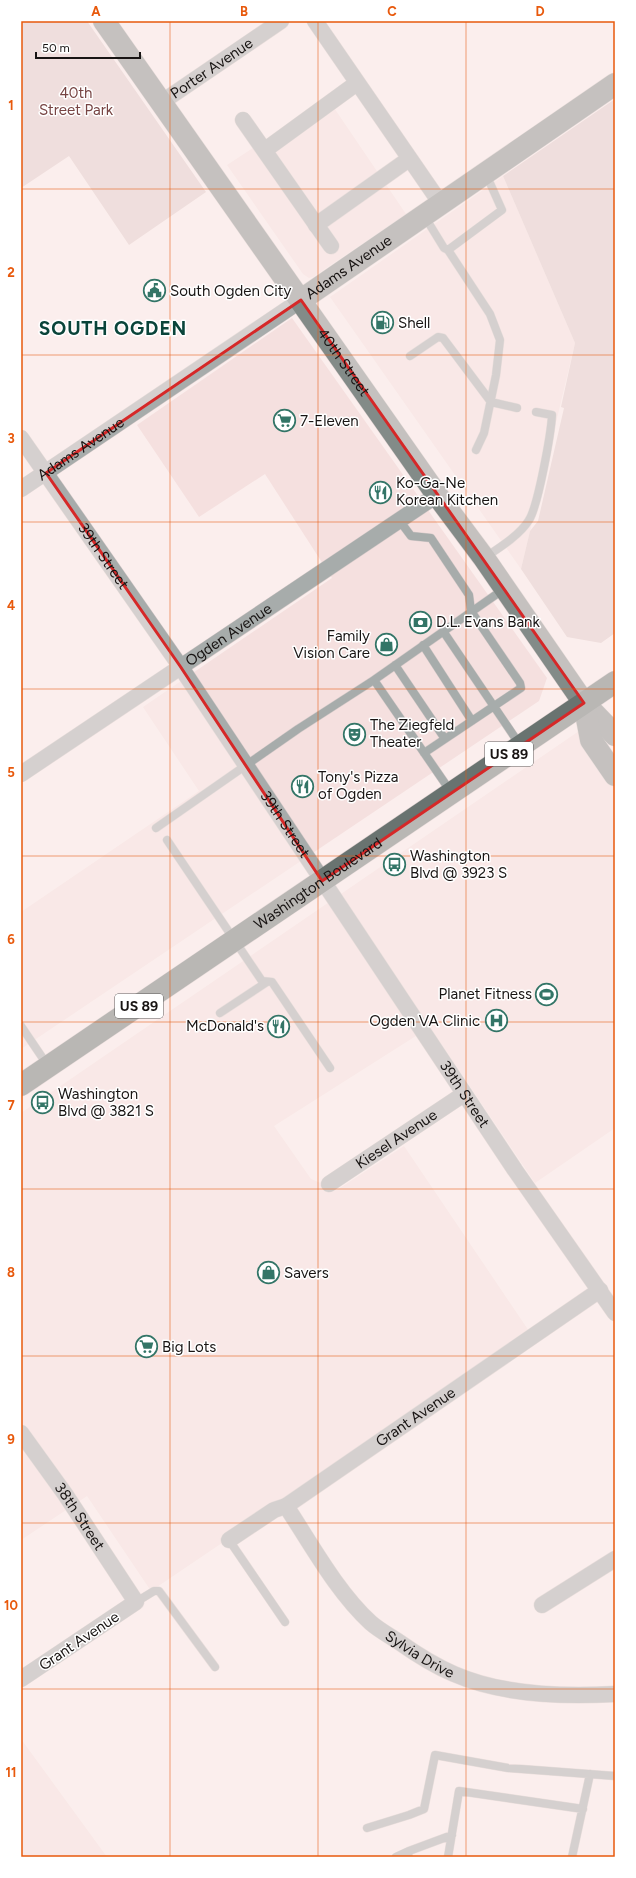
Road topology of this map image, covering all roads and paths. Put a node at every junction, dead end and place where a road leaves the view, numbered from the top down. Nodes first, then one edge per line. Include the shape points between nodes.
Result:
1 (104, 21) edge
2 (281, 21) edge
3 (314, 21) edge
4 (358, 83) junction
5 (615, 84) edge
6 (162, 102) junction
7 (244, 120) dead end
8 (265, 150) junction
9 (409, 159) junction
10 (486, 173) junction
11 (432, 210) junction
12 (316, 224) junction
13 (331, 246) dead end
14 (448, 250) junction
15 (301, 300) junction
16 (410, 356) dead end
17 (491, 402) junction
18 (517, 408) dead end
19 (536, 412) dead end
20 (21, 438) edge
21 (476, 450) dead end
22 (46, 473) junction
23 (21, 489) edge
24 (437, 495) junction
25 (399, 520) junction
26 (484, 558) junction
27 (504, 589) junction
28 (471, 611) junction
29 (443, 631) junction
30 (423, 645) junction
31 (395, 665) junction
32 (180, 666) junction
33 (374, 680) junction
34 (615, 682) edge
35 (584, 703) junction
36 (494, 707) junction
37 (472, 721) junction
38 (615, 735) edge
39 (445, 739) junction
40 (520, 746) junction
41 (424, 753) junction
42 (246, 766) junction
43 (21, 774) edge
44 (615, 775) edge
45 (452, 793) junction
46 (156, 828) dead end
47 (167, 840) dead end
48 (322, 881) junction
49 (234, 941) junction
50 (267, 982) junction
51 (220, 1013) dead end
52 (21, 1026) edge
53 (49, 1066) junction
54 (330, 1068) dead end
55 (21, 1085) edge
56 (464, 1094) junction
57 (328, 1184) dead end
58 (600, 1290) junction
59 (615, 1313) edge
60 (21, 1433) edge
61 (286, 1506) junction
62 (229, 1540) joint
63 (615, 1559) edge
64 (136, 1602) junction
65 (542, 1605) dead end
66 (285, 1622) dead end
67 (215, 1667) dead end
68 (21, 1679) edge
69 (615, 1694) edge
70 (590, 1774) junction
71 (615, 1776) edge
72 (582, 1809) junction
73 (367, 1828) dead end
74 (452, 1835) junction
75 (409, 1854) edge
76 (396, 1857) edge
77 (448, 1857) edge
78 (572, 1857) edge

1 - 6 main road, 40th Street
2 - 6 street, Porter Avenue
3 - 4 street
4 - 8 street
4 - 9 street
5 - 10 main road, Adams Avenue
6 - 15 main road, 40th Street
7 - 8 street
8 - 12 street
9 - 11 street
9 - 12 street
10 - 11 main road, Adams Avenue
10 - 14 lane via 502,210
11 - 14 lane via 444,248
11 - 15 main road, Adams Avenue
12 - 13 street
14 - 17 lane via 490,314 500,340
15 - 22 street, Adams Avenue
15 - 24 main road, 40th Street
16 - 17 lane via 438,337 443,338
17 - 18 lane
17 - 21 lane via 484,433
19 - 26 lane via 552,415 535,505 529,521 507,543
20 - 22 street, 39th Street
22 - 23 street, Adams Avenue
22 - 32 street, 39th Street
24 - 25 street, Ogden Avenue
24 - 26 main road, 40th Street
25 - 28 lane via 411,536 431,538 469,595
25 - 32 street, Ogden Avenue
26 - 27 main road, 40th Street
27 - 28 lane
27 - 35 main road, 40th Street
28 - 29 lane
28 - 36 lane via 520,683 521,688
29 - 30 lane
29 - 36 lane
30 - 31 lane
30 - 37 lane
31 - 33 lane
31 - 39 lane
32 - 42 street, 39th Street
32 - 43 street, Ogden Avenue
33 - 41 lane
33 - 42 lane
34 - 35 main road, Washington Boulevard / US 89
35 - 38 main road, 40th Street
35 - 40 main road, Washington Boulevard / US 89
35 - 44 main road, 40th Street via 591,740
36 - 37 lane
36 - 40 lane
37 - 39 lane
39 - 41 lane
40 - 45 main road, Washington Boulevard / US 89
41 - 45 lane
42 - 46 lane
42 - 48 street, 39th Street
45 - 48 main road, Washington Boulevard / US 89
47 - 49 lane
48 - 49 main road, Washington Boulevard / US 89
48 - 56 street, 39th Street
49 - 50 lane via 262,981
49 - 53 main road, Washington Boulevard / US 89
50 - 51 lane
50 - 54 lane via 272,982
52 - 53 lane
53 - 55 main road, Washington Boulevard / US 89
56 - 57 street, Kiesel Avenue
56 - 58 street, 39th Street
58 - 59 street, 39th Street
58 - 61 street, Grant Avenue
60 - 64 street, 38th Street via 65,1494
61 - 62 street, Grant Avenue via 274,1510
61 - 69 street, Sylvia Drive via 337,1584 371,1623 413,1652 454,1674 501,1688 546,1695
62 - 66 lane
63 - 65 street
64 - 67 lane via 154,1591 159,1591
64 - 68 street, Grant Avenue
70 - 71 lane
70 - 72 lane
70 - 73 lane via 508,1768 435,1755 424,1809
72 - 74 lane via 460,1791
72 - 78 lane
74 - 75 lane
74 - 77 lane
75 - 76 lane

